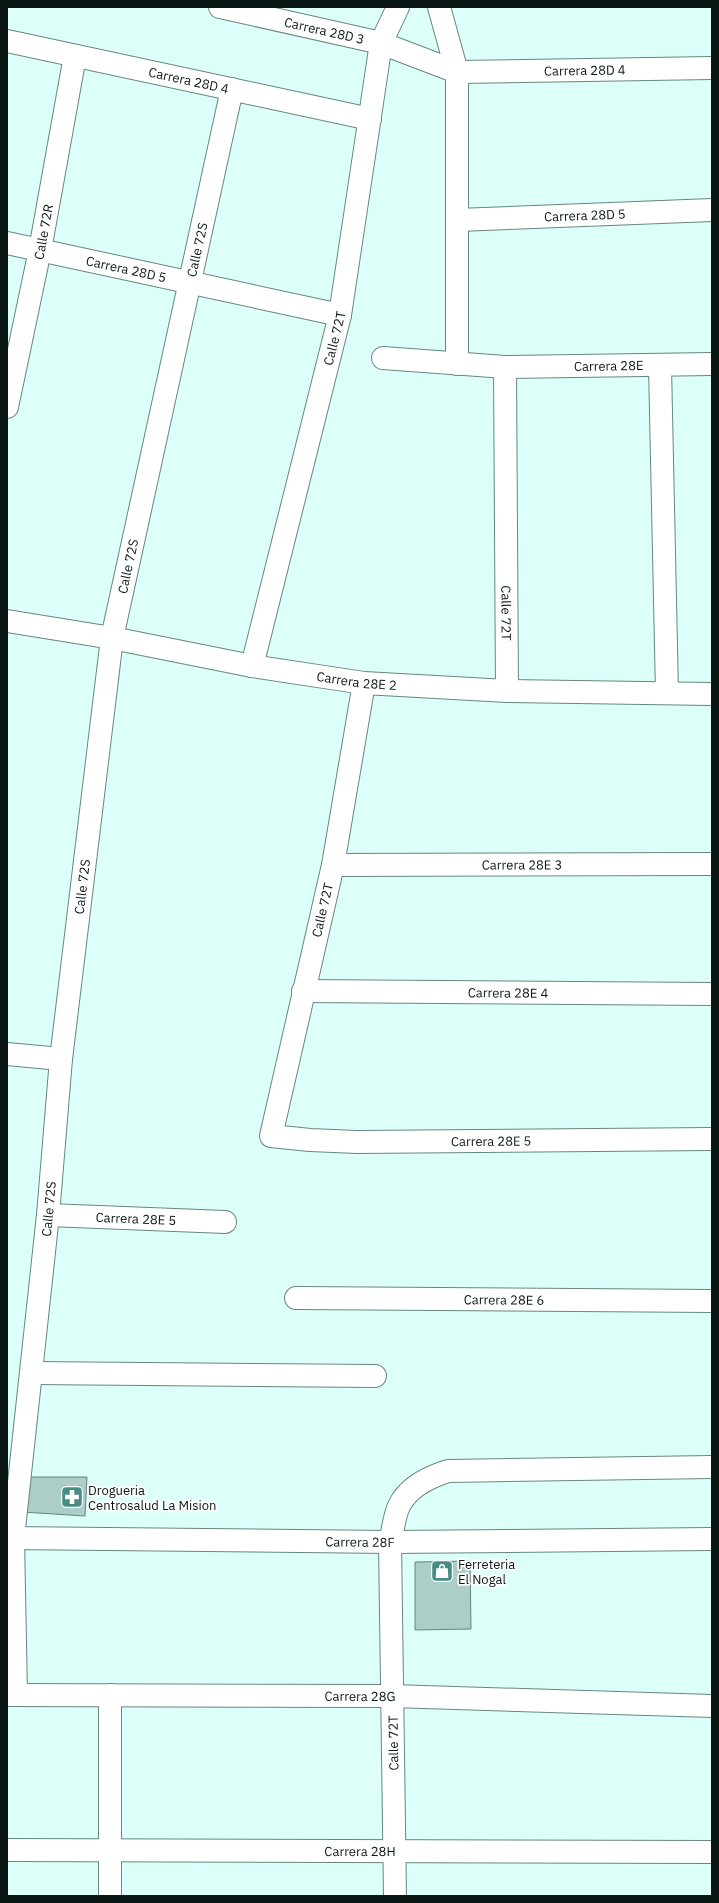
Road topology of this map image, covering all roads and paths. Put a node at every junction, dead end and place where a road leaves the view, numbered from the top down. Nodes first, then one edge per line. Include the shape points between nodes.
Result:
1 (220, 7) edge
2 (398, 7) edge
3 (439, 7) edge
4 (248, 10) edge
5 (7, 41) edge
6 (381, 43) junction
7 (75, 56) junction
8 (712, 68) edge
9 (457, 72) junction
10 (232, 89) junction
11 (370, 119) junction
12 (712, 210) edge
13 (457, 220) junction
14 (7, 242) edge
15 (40, 250) junction
16 (190, 282) junction
17 (340, 315) junction
18 (383, 358) dead end
19 (457, 364) junction
20 (712, 364) edge
21 (660, 366) junction
22 (505, 367) junction
23 (7, 407) edge
24 (7, 621) edge
25 (112, 638) junction
26 (252, 666) junction
27 (364, 683) junction
28 (507, 691) junction
29 (667, 693) junction
30 (712, 694) edge
31 (712, 864) edge
32 (333, 865) junction
33 (303, 991) junction
34 (712, 994) edge
35 (7, 1054) edge
36 (62, 1059) junction
37 (271, 1136) joint
38 (712, 1139) edge
39 (48, 1215) junction
40 (225, 1222) dead end
41 (296, 1298) dead end
42 (712, 1300) edge
43 (32, 1373) junction
44 (375, 1376) dead end
45 (712, 1467) edge
46 (10, 1538) edge
47 (712, 1539) edge
48 (390, 1542) junction
49 (12, 1695) edge
50 (110, 1695) junction
51 (392, 1696) junction
52 (712, 1706) edge
53 (7, 1850) edge
54 (109, 1850) junction
55 (394, 1852) junction
56 (712, 1852) edge
57 (110, 1896) edge
58 (395, 1896) edge

1 - 4 street, Carrera 28D 3
2 - 6 street, Calle 72T
3 - 9 street
4 - 6 street, Carrera 28D 3
5 - 7 street, Carrera 28D 4
6 - 9 street, Carrera 28D 3
6 - 11 street, Calle 72T
7 - 10 street, Carrera 28D 4
7 - 15 street, Calle 72R
8 - 9 street, Carrera 28D 4
9 - 13 street
10 - 11 street, Carrera 28D 4
10 - 16 street, Calle 72S
11 - 17 street, Calle 72T
12 - 13 street, Carrera 28D 5
13 - 19 street
14 - 15 street, Carrera 28D 5
15 - 16 street, Carrera 28D 5
15 - 23 street, Calle 72R
16 - 17 street, Carrera 28D 5
16 - 25 street, Calle 72S
17 - 26 street, Calle 72T
18 - 19 street, Carrera 28E
19 - 22 street, Carrera 28E
20 - 21 street, Carrera 28E
21 - 22 street, Carrera 28E
21 - 29 street
22 - 28 street, Calle 72T
24 - 25 street, Carrera 28E 2
25 - 26 street, Carrera 28E 2
25 - 36 street, Calle 72S
26 - 27 street, Carrera 28E 2
27 - 28 street, Carrera 28E 2
27 - 32 street, Calle 72T
28 - 29 street, Carrera 28E 2
29 - 30 street, Carrera 28E 2
31 - 32 street, Carrera 28E 3
32 - 33 street, Calle 72T
33 - 34 street, Carrera 28E 4
33 - 37 street, Calle 72T
35 - 36 street
36 - 39 street, Calle 72S
37 - 38 street, Carrera 28E 5 via 357,1142
39 - 40 street, Carrera 28E 5
39 - 43 street, Calle 72S
41 - 42 street, Carrera 28E 6
43 - 44 street
43 - 46 street, Calle 72S
45 - 48 street, Calle 72T via 448,1471 430,1477 411,1490 398,1506
46 - 48 street, Carrera 28F
46 - 49 street, Calle 72S
47 - 48 street, Carrera 28F
48 - 51 street, Calle 72T
49 - 50 street, Carrera 28G
50 - 51 street, Carrera 28G
50 - 54 street
51 - 52 street, Carrera 28G
51 - 55 street, Calle 72T
53 - 54 street, Carrera 28H
54 - 55 street, Carrera 28H
54 - 57 street
55 - 56 street, Carrera 28H
55 - 58 street, Calle 72T

